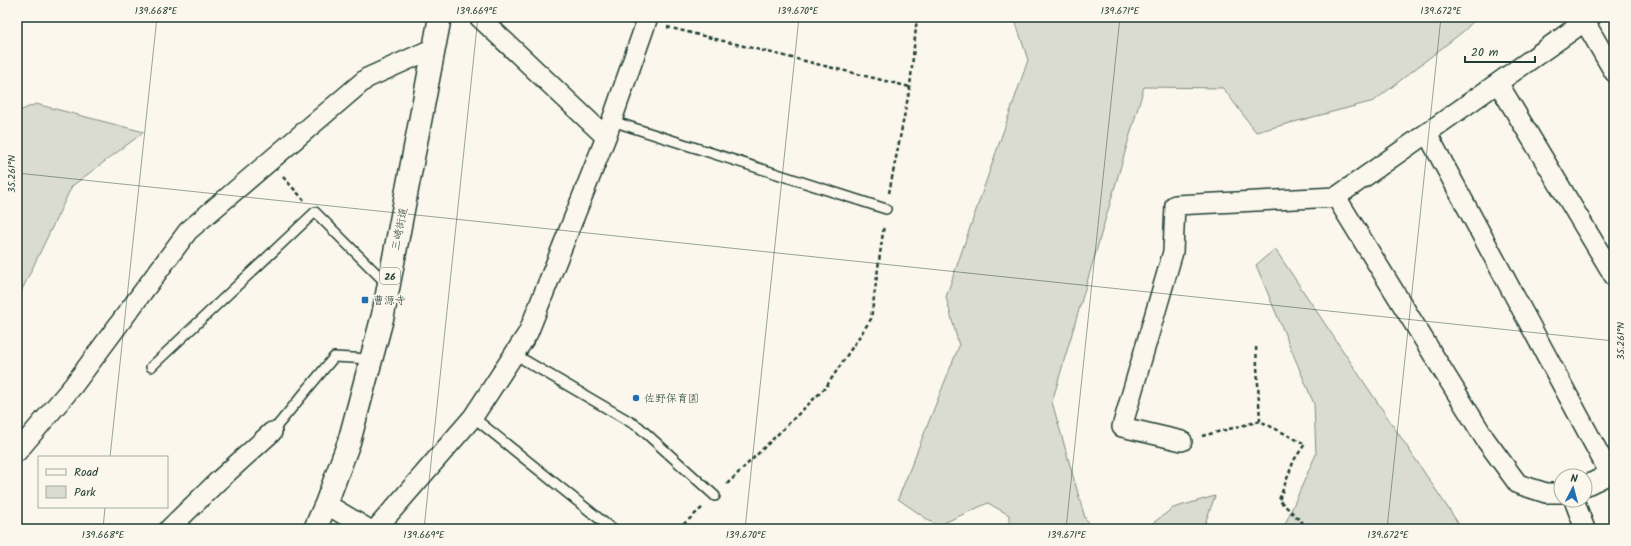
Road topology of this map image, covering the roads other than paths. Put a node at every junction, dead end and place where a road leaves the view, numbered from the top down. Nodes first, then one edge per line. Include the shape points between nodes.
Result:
1 (440, 17) edge
2 (479, 17) edge
3 (648, 19) edge
4 (1588, 19) edge
5 (434, 48) junction
6 (1614, 72) edge
7 (1498, 83) junction
8 (609, 129) junction
9 (1426, 133) junction
10 (1336, 197) junction
11 (886, 209) road end
12 (1614, 276) edge
13 (388, 286) junction
14 (514, 354) junction
15 (370, 359) junction
16 (151, 367) dead end
17 (473, 416) junction
18 (272, 432) joint
19 (1182, 441) road end
20 (17, 452) edge
21 (1612, 473) edge
22 (1593, 482) edge
23 (1553, 493) edge
24 (715, 496) road end
25 (326, 504) junction
26 (1577, 508) edge
27 (169, 529) edge
28 (315, 529) edge
29 (368, 529) edge
30 (376, 529) edge
31 (612, 529) edge
32 (1585, 529) edge

1 - 5 main road, 三崎街道 / 26
2 - 8 street
3 - 8 street
4 - 6 street
4 - 7 street
5 - 13 main road, 三崎街道 / 26
5 - 20 street via 367,78 188,231 73,386
7 - 9 street
7 - 12 street
8 - 11 lane
8 - 14 street via 528,333
9 - 10 street
9 - 21 street
10 - 19 street via 1175,205 1172,252 1122,427
10 - 23 street via 1485,439 1518,484
13 - 15 main road, 三崎街道 / 26 via 383,315
13 - 16 lane via 315,212
14 - 17 street
14 - 24 lane via 639,427
15 - 18 lane via 334,357
15 - 25 main road, 三崎街道 / 26 via 349,442
17 - 30 street
17 - 31 lane
18 - 27 street
21 - 22 street
25 - 28 main road, 三崎街道 / 26
25 - 29 street
26 - 32 street

